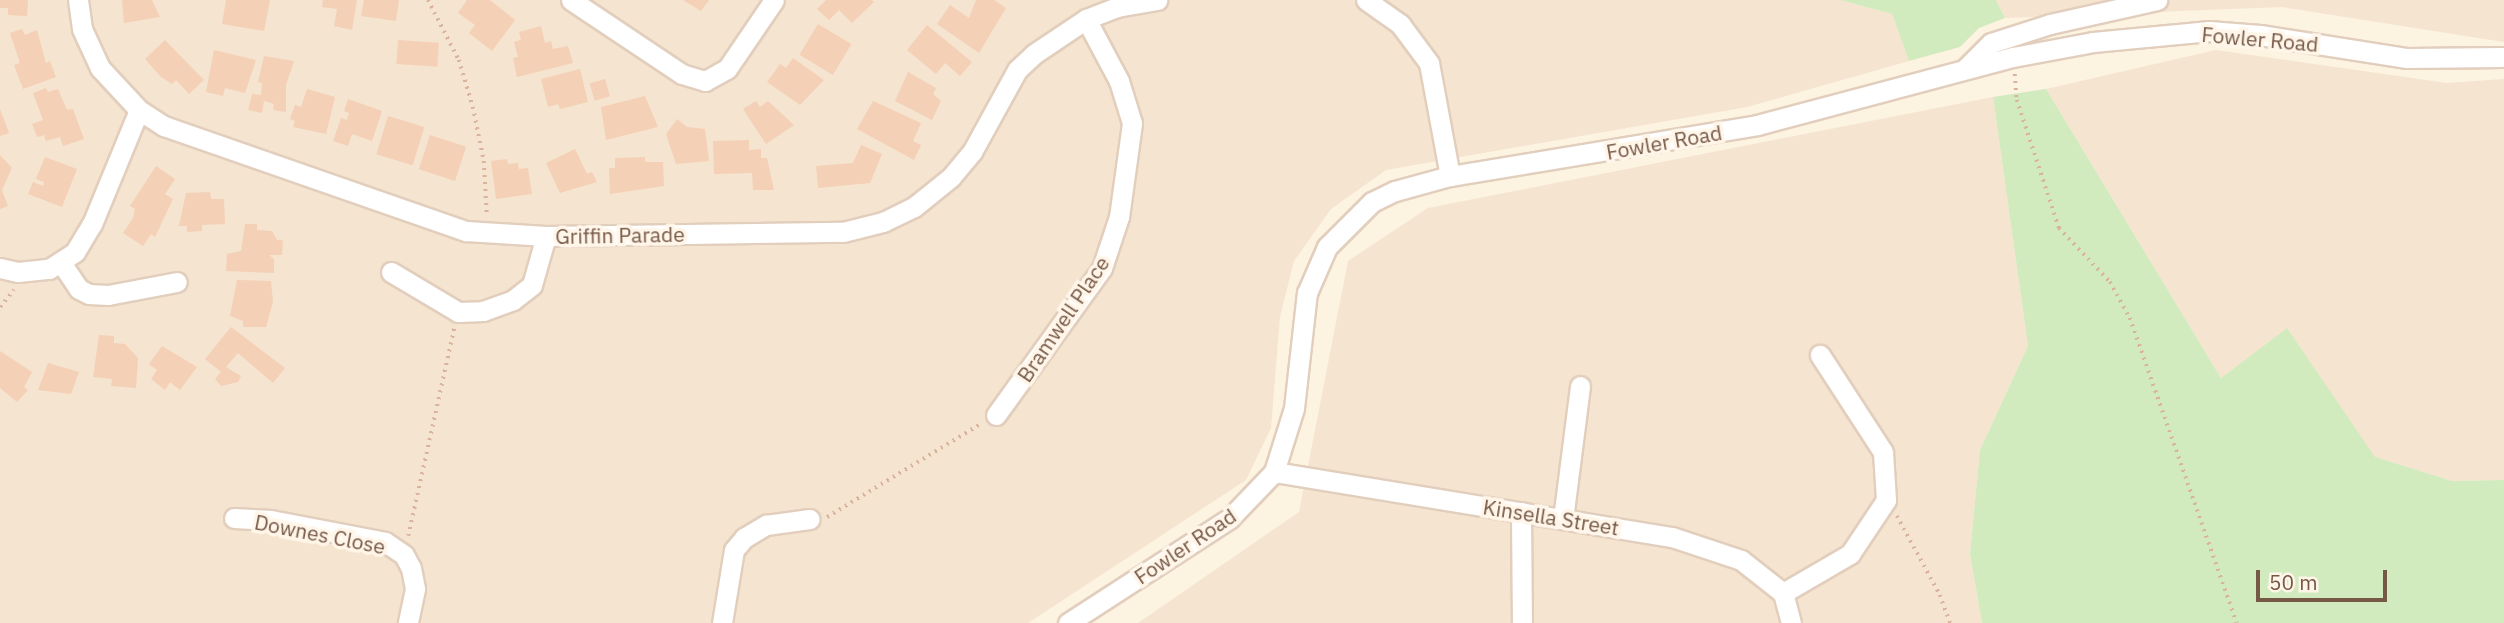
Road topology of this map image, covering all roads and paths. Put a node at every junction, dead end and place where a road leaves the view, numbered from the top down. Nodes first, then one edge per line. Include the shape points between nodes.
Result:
1 (78, 0) edge
2 (428, 0) edge
3 (571, 0) edge
4 (774, 0) edge
5 (1157, 0) edge
6 (1366, 0) edge
7 (2157, 0) edge
8 (1086, 19) junction
9 (2013, 57) junction
10 (2504, 57) edge
11 (1965, 69) junction
12 (139, 110) junction
13 (1450, 176) junction
14 (486, 198) dead end
15 (546, 236) junction
16 (62, 264) junction
17 (0, 268) edge
18 (391, 272) dead end
19 (177, 282) dead end
20 (4, 302) dead end
21 (0, 307) edge
22 (458, 312) junction
23 (1820, 355) dead end
24 (1580, 386) dead end
25 (996, 415) joint
26 (1274, 472) junction
27 (1886, 500) junction
28 (1521, 512) junction
29 (234, 519) dead end
30 (810, 519) joint
31 (1563, 519) junction
32 (404, 555) junction
33 (1783, 593) junction
34 (408, 623) edge
35 (722, 623) edge
36 (1068, 623) edge
37 (1522, 623) edge
38 (1791, 623) edge
39 (1950, 623) edge
40 (2237, 623) edge

1 - 12 street, Griffin Parade via 90,51 111,83
2 - 14 path via 458,60 473,107
3 - 4 street via 682,74 705,81 727,69
5 - 8 street, Griffin Parade via 1116,7
6 - 13 street via 1401,24 1429,63
7 - 11 street via 2050,24 1991,43
8 - 15 street, Griffin Parade via 1057,35 1017,70 972,152 951,177 914,206 883,222 843,232
8 - 25 street, Bramwell Place via 1119,81 1132,123 1119,217 1102,268
9 - 10 street, Fowler Road via 2093,42 2209,31 2260,34 2407,58
9 - 11 street, Fowler Road
9 - 40 path via 2017,100 2059,228 2110,282 2130,317
11 - 13 street, Fowler Road via 1757,125
12 - 15 street, Griffin Parade via 188,136 466,231
12 - 16 street via 92,224
13 - 26 street, Fowler Road via 1372,202 1326,247 1307,293 1294,408
15 - 22 street via 538,275 523,294 483,311
16 - 17 street via 29,272
16 - 19 street via 79,289 89,294 108,295
18 - 22 street
20 - 21 path
22 - 32 path
23 - 27 street via 1883,452
24 - 31 street
25 - 30 path via 829,516
26 - 28 street, Kinsella Street
26 - 36 street, Fowler Road via 1229,519
27 - 33 street via 1850,554
27 - 39 path via 1940,595
28 - 31 street, Kinsella Street
28 - 37 street
29 - 32 street, Downes Close via 271,520 385,542
30 - 35 street via 766,525 744,538 734,550
31 - 33 street, Kinsella Street via 1672,537 1741,560
32 - 34 street via 415,589
33 - 38 street

